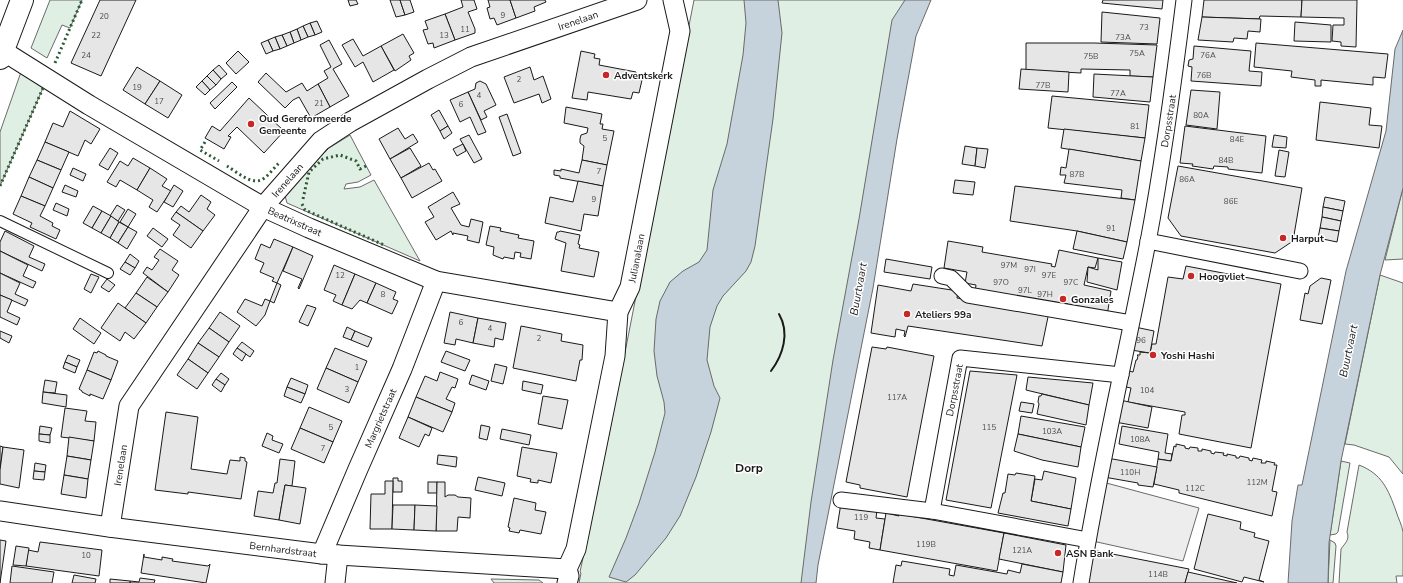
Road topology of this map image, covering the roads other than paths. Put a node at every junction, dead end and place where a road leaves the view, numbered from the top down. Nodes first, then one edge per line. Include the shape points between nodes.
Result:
1 (22, 0) edge
2 (637, 0) edge
3 (673, 0) edge
4 (1184, 0) edge
5 (1, 54) edge
6 (263, 207) junction
7 (0, 221) edge
8 (1148, 241) junction
9 (1300, 271) dead end
10 (108, 273) dead end
11 (942, 276) dead end
12 (436, 281) junction
13 (618, 312) junction
14 (1131, 323) junction
15 (1121, 375) junction
16 (841, 500) dead end
17 (0, 511) edge
18 (932, 511) junction
19 (110, 527) junction
20 (1088, 540) junction
21 (330, 555) junction
22 (567, 576) edge
23 (334, 583) edge
24 (1081, 583) edge

1 - 5 street
2 - 6 street, Irenelaan via 471,57 350,122 321,141
3 - 13 street, Julianalaan via 680,31 630,287
4 - 8 street, Dorpsstraat via 1174,84
5 - 6 street, Beatrixstraat
6 - 12 street, Beatrixstraat
6 - 19 street, Irenelaan via 129,406
7 - 10 lane
8 - 9 street
8 - 14 street, Dorpsstraat
11 - 14 street via 951,278 968,294
12 - 13 street, Beatrixstraat
12 - 21 street, Margrietstraat via 402,369 358,469
13 - 22 street, Julianalaan via 615,356 576,549
14 - 15 street, Dorpsstraat
15 - 18 street, Dorpsstraat via 960,358
15 - 20 street, Dorpsstraat
16 - 18 street
17 - 19 street, Bernhardstraat
18 - 20 street
19 - 21 street, Bernhardstraat
20 - 24 street, Dorpsstraat
21 - 22 street, Bernhardstraat
21 - 23 street, Margrietstraat

